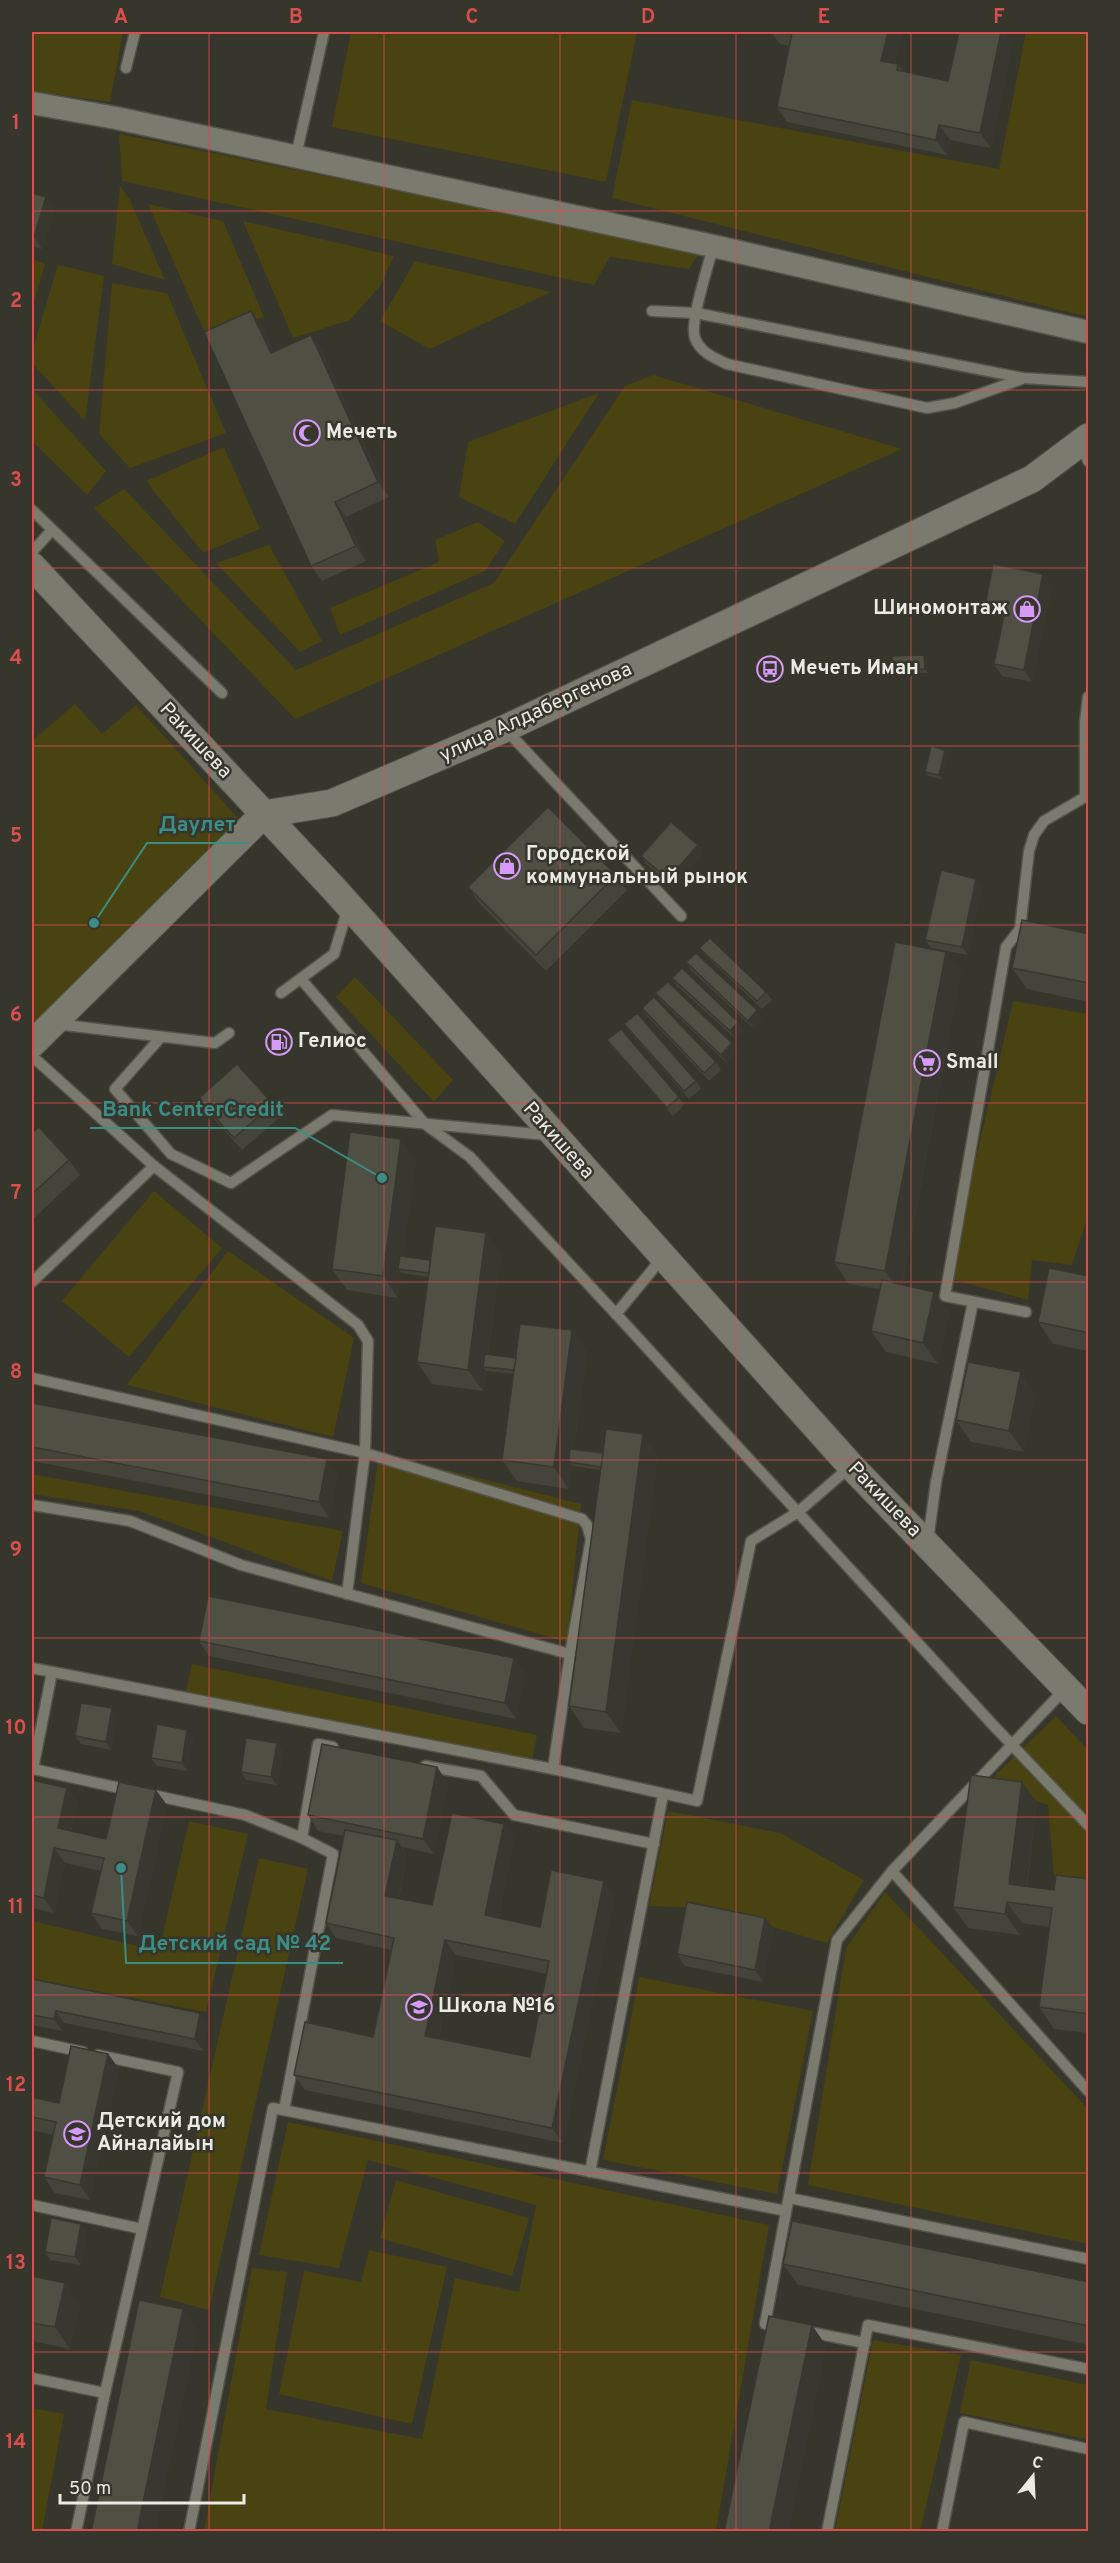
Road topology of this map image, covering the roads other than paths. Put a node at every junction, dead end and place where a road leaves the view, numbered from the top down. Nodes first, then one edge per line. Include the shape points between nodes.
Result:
1 (135, 32) edge
2 (324, 32) edge
3 (126, 68) dead end
4 (32, 103) edge
5 (296, 156) junction
6 (713, 246) junction
7 (652, 311) dead end
8 (696, 313) junction
9 (1089, 332) edge
10 (1023, 378) junction
11 (1089, 382) edge
12 (1086, 447) edge
13 (32, 510) edge
14 (51, 531) junction
15 (32, 552) edge
16 (32, 566) edge
17 (222, 693) dead end
18 (1088, 702) edge
19 (504, 729) junction
20 (1087, 797) edge
21 (264, 814) junction
22 (348, 907) junction
23 (681, 916) dead end
24 (1020, 929) junction
25 (1031, 931) edge
26 (301, 979) junction
27 (282, 993) dead end
28 (52, 1024) junction
29 (229, 1033) dead end
30 (161, 1037) junction
31 (32, 1044) edge
32 (32, 1056) edge
33 (425, 1124) junction
34 (553, 1136) junction
35 (154, 1166) junction
36 (663, 1257) junction
37 (32, 1282) edge
38 (973, 1302) junction
39 (1026, 1312) dead end
40 (616, 1314) junction
41 (32, 1378) edge
42 (365, 1453) junction
43 (851, 1466) junction
44 (32, 1505) edge
45 (798, 1512) junction
46 (927, 1545) junction
47 (347, 1594) junction
48 (570, 1654) junction
49 (32, 1668) edge
50 (52, 1672) junction
51 (1067, 1687) junction
52 (1089, 1711) edge
53 (1011, 1743) junction
54 (341, 1749) edge
55 (411, 1763) edge
56 (32, 1769) edge
57 (553, 1769) junction
58 (663, 1795) junction
59 (1089, 1826) edge
60 (302, 1838) junction
61 (654, 1844) junction
62 (892, 1870) junction
63 (32, 2041) edge
64 (1089, 2091) edge
65 (284, 2110) junction
66 (590, 2172) junction
67 (789, 2198) junction
68 (32, 2205) edge
69 (786, 2211) junction
70 (142, 2229) junction
71 (1089, 2259) edge
72 (865, 2343) junction
73 (1089, 2369) edge
74 (32, 2378) edge
75 (105, 2393) junction
76 (1089, 2449) edge
77 (76, 2532) edge
78 (189, 2532) edge
79 (826, 2532) edge
80 (942, 2532) edge

1 - 3 lane
2 - 5 lane
4 - 5 street
5 - 6 street
6 - 8 lane
6 - 9 street
7 - 8 lane
8 - 10 lane
8 - 10 lane via 694,332 699,344 710,356 727,364 915,407 940,408
10 - 11 lane
12 - 19 street, улица Алдабергенова via 1032,479
13 - 14 lane
14 - 15 lane
14 - 17 lane
16 - 21 street, Ракишева
18 - 20 lane
19 - 21 street, улица Алдабергенова via 332,803
19 - 23 lane
20 - 24 lane via 1044,821 1034,835
21 - 22 street, Ракишева
21 - 28 street
22 - 26 lane via 334,954
22 - 34 street, Ракишева
24 - 25 lane
24 - 38 lane via 1006,947 945,1296
26 - 27 lane
26 - 33 lane
28 - 30 lane
28 - 31 street
29 - 30 lane via 215,1043
30 - 33 lane via 115,1089 171,1154 231,1183 332,1115
32 - 35 lane
33 - 34 lane
33 - 40 lane via 470,1157
34 - 36 street, Ракишева
35 - 37 lane
35 - 42 lane via 358,1325 368,1341
36 - 40 lane
36 - 43 street, Ракишева
38 - 39 lane
38 - 46 lane
40 - 45 lane
41 - 42 lane
42 - 47 lane
42 - 48 lane via 582,1519 591,1539
43 - 45 lane
43 - 46 street, Ракишева
44 - 47 lane via 130,1521 241,1565
45 - 53 lane
45 - 58 lane via 751,1541 697,1802
46 - 51 street, Ракишева
47 - 48 lane
48 - 57 lane
49 - 50 lane
50 - 56 lane
50 - 57 lane
51 - 52 street, Ракишева
51 - 53 lane
53 - 59 lane
53 - 62 lane
54 - 60 lane via 318,1744
55 - 61 lane via 481,1776 514,1815
56 - 60 lane via 245,1815
57 - 58 lane
58 - 61 lane
60 - 65 lane via 333,1854
61 - 66 lane
62 - 64 lane
62 - 67 lane via 837,1940
63 - 70 lane via 178,2072
65 - 66 lane
65 - 78 lane via 273,2108
66 - 69 lane
67 - 69 lane
67 - 71 lane
68 - 70 lane
69 - 72 lane via 765,2324
70 - 75 lane
72 - 73 lane via 868,2325
72 - 79 lane
74 - 75 lane
75 - 77 lane
76 - 80 lane via 964,2422

